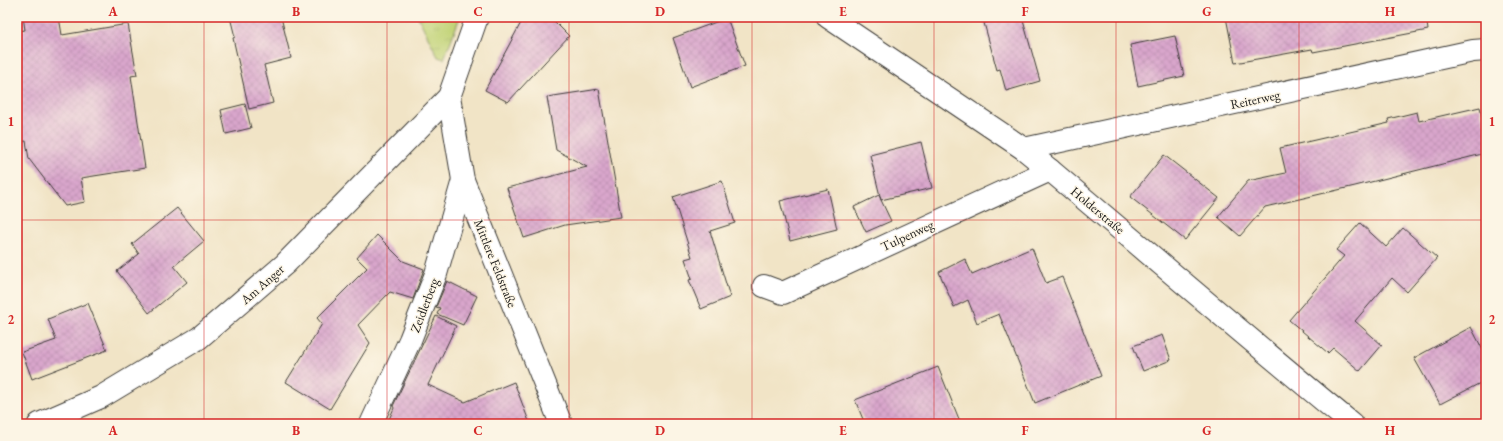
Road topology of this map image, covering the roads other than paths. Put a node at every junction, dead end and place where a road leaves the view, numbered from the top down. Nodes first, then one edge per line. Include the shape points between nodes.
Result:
1 (477, 17) edge
2 (830, 17) edge
3 (1486, 50) edge
4 (449, 97) junction
5 (1024, 149) junction
6 (1050, 170) junction
7 (464, 180) junction
8 (764, 286) dead end
9 (39, 424) edge
10 (370, 424) edge
11 (561, 424) edge
12 (1352, 424) edge

1 - 4 street
2 - 5 street, Holderstraße
3 - 5 street, Reiterweg
4 - 7 street, Mittlere Feldstraße
4 - 9 street, Am Anger via 301,249 199,338 101,397
5 - 6 street, Holderstraße
6 - 8 street, Tulpenweg via 783,293
6 - 12 street, Holderstraße
7 - 10 street, Zeidlerberg via 436,274 410,340
7 - 11 street, Mittlere Feldstraße

